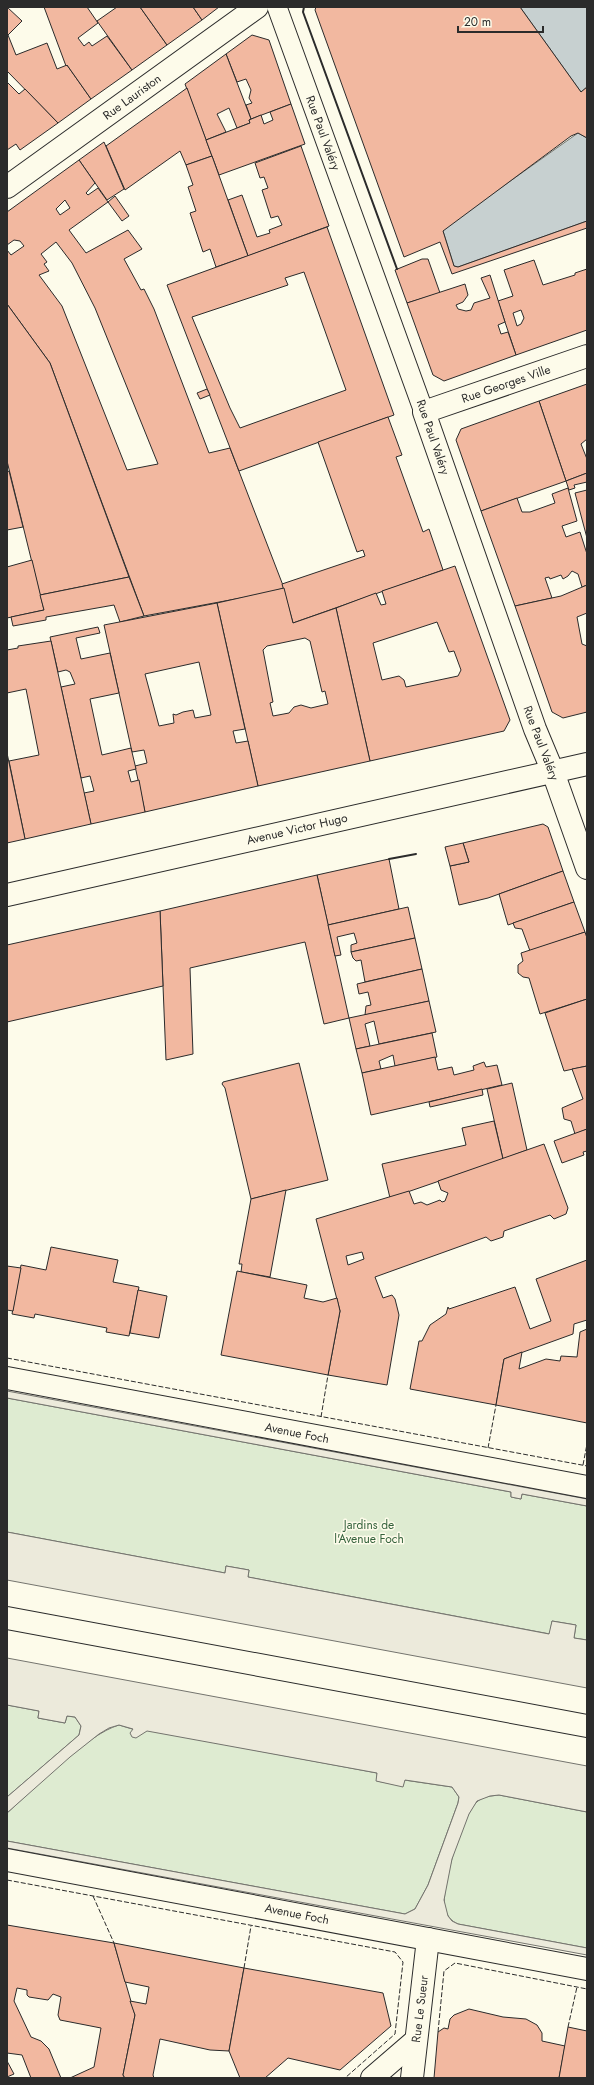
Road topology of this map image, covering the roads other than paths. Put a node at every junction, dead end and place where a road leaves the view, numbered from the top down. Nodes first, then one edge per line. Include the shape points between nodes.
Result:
1 (257, 7) edge
2 (277, 7) edge
3 (7, 187) edge
4 (587, 356) edge
5 (424, 412) junction
6 (587, 764) edge
7 (553, 772) junction
8 (587, 868) edge
9 (7, 895) edge
10 (7, 1378) edge
11 (587, 1487) edge
12 (7, 1618) edge
13 (587, 1726) edge
14 (7, 1860) edge
15 (428, 1939) junction
16 (587, 1969) edge
17 (415, 2041) junction
18 (372, 2078) edge
19 (412, 2078) edge

1 - 3 street, Rue Lauriston
2 - 5 street, Rue Paul Valéry
4 - 5 street, Rue Georges Ville
5 - 7 street, Rue Paul Valéry via 535,729
6 - 7 street, Avenue Victor Hugo
7 - 8 street, Rue Paul Valéry
7 - 9 street, Avenue Victor Hugo
10 - 11 street, Avenue Foch
12 - 13 street
14 - 15 street, Avenue Foch
15 - 16 street, Avenue Foch
15 - 17 street, Rue Le Sueur
17 - 18 street
17 - 19 street, Rue Le Sueur

